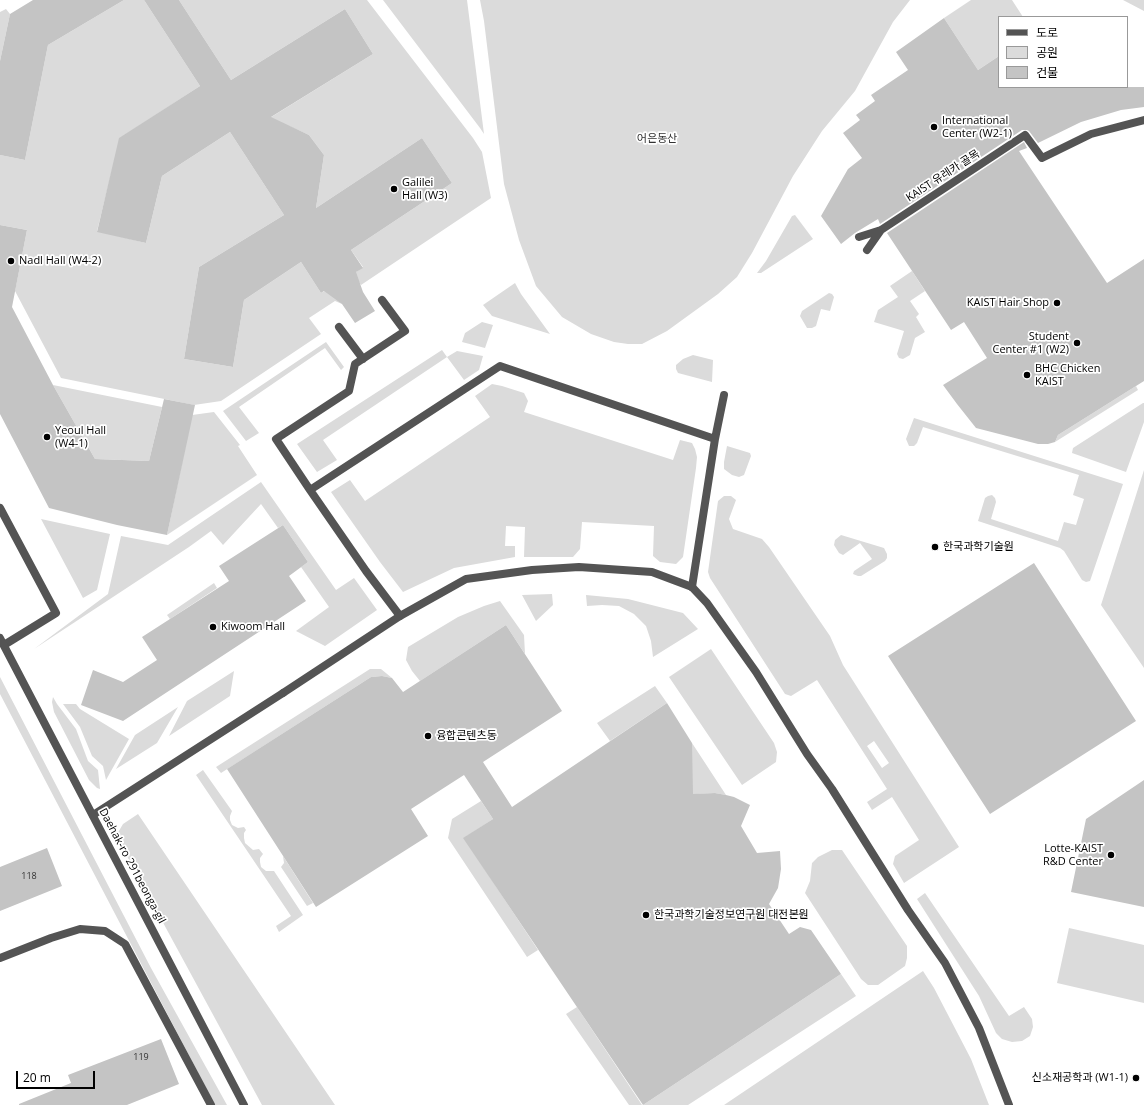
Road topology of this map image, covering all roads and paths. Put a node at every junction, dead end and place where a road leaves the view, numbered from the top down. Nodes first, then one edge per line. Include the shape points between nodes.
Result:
1 (1144, 120) edge
2 (881, 230) junction
3 (859, 237) dead end
4 (867, 250) dead end
5 (382, 300) dead end
6 (340, 327) dead end
7 (363, 359) junction
8 (724, 395) dead end
9 (716, 439) junction
10 (310, 490) junction
11 (0, 508) edge
12 (692, 587) junction
13 (400, 616) junction
14 (2, 642) edge
15 (93, 815) junction
16 (0, 958) edge
17 (211, 1105) edge
18 (244, 1105) edge
19 (1009, 1105) edge

1 - 2 street, KAIST 유레카 골목 via 1091,134 1042,158 1025,135
2 - 3 street, KAIST 유레카 골목
2 - 4 street, KAIST 유레카 골목
5 - 7 street via 405,331
6 - 7 street
7 - 10 street via 356,364 349,391 276,439
8 - 9 street
9 - 10 street via 500,366
9 - 12 street
10 - 13 street
11 - 14 street via 56,612
12 - 13 street via 652,572 579,567 532,570 466,579
12 - 19 street via 707,603 756,672 908,910 945,963 979,1028
13 - 15 street
14 - 15 street, Daehak-ro 291beonga-gil
15 - 18 street, Daehak-ro 291beonga-gil
16 - 17 street via 80,929 105,931 125,944

